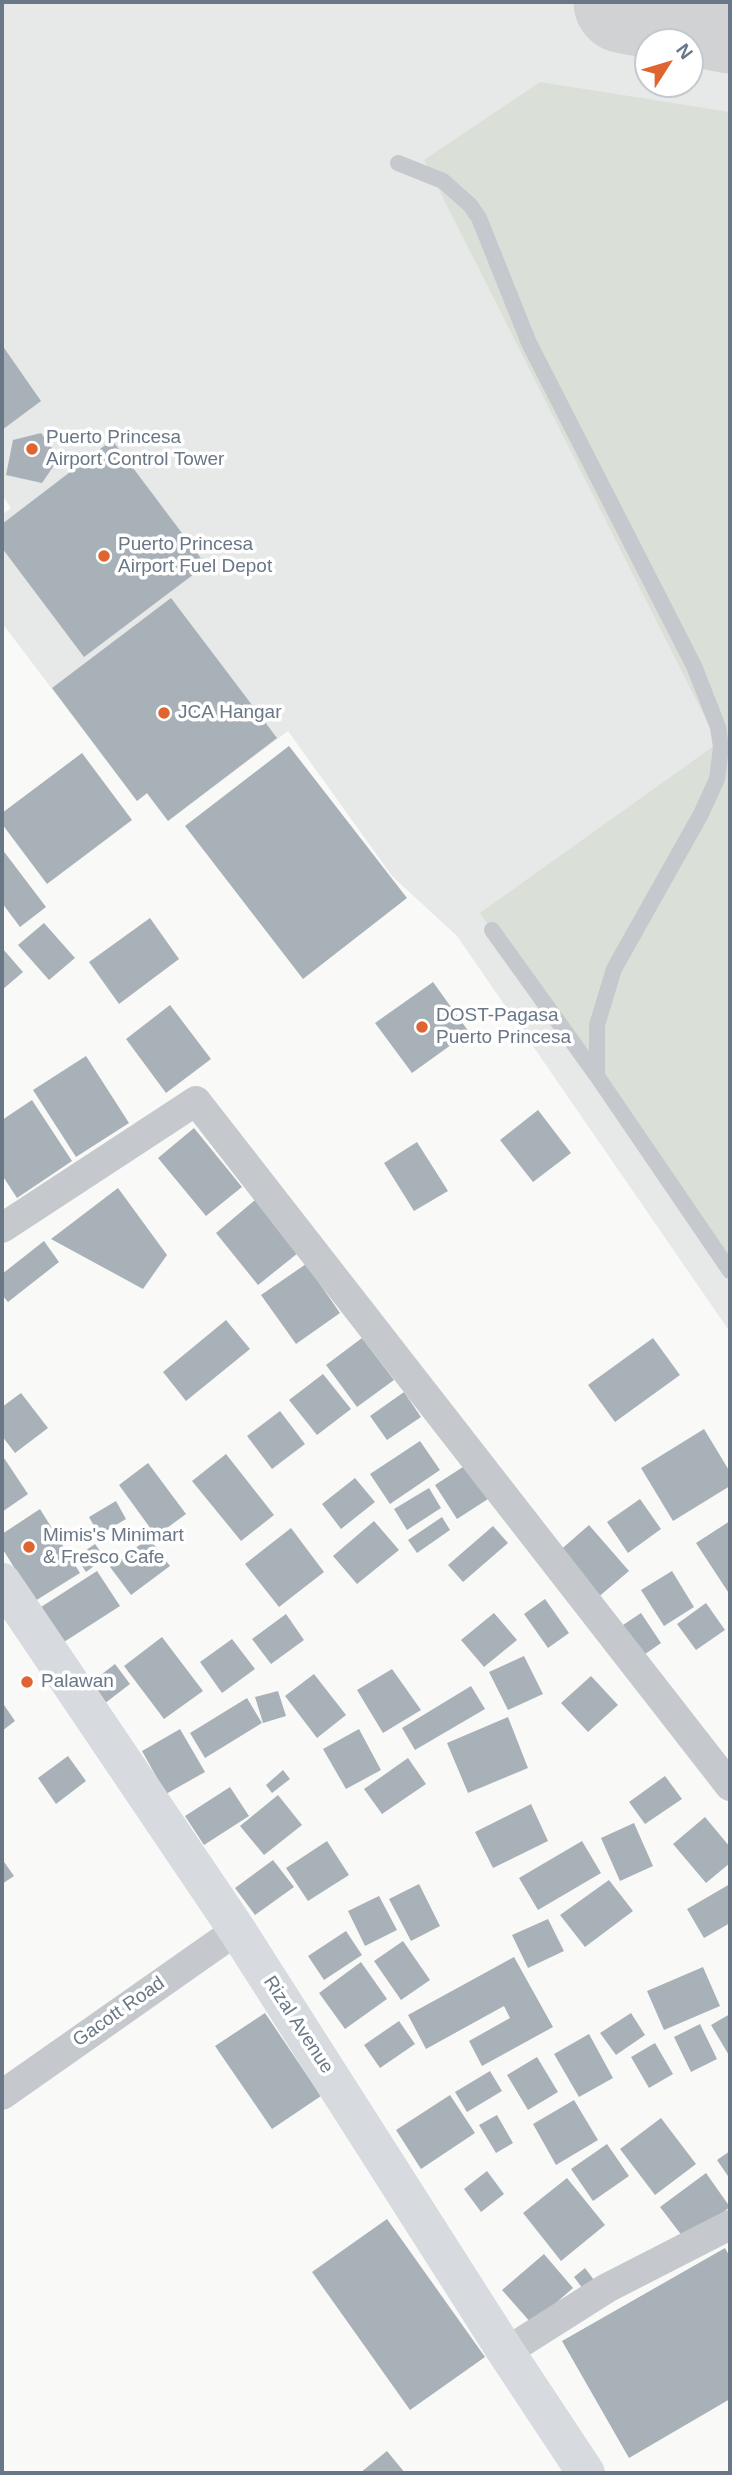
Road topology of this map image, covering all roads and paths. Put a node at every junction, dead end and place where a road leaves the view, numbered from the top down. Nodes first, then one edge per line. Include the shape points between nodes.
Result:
1 (398, 163) dead end
2 (492, 930) dead end
3 (597, 1076) junction
4 (2, 1228) edge
5 (730, 1270) edge
6 (2, 1582) edge
7 (730, 1786) edge
8 (237, 1930) junction
9 (2, 2095) edge
10 (730, 2225) edge
11 (506, 2352) junction
12 (586, 2473) edge

1 - 3 lane via 443,181 479,218 529,343 694,666 718,727 717,779 614,969 597,1025
2 - 3 lane
3 - 5 lane
4 - 7 street via 195,1101
6 - 8 street, Rizal Avenue
8 - 9 street, Gacott Road
8 - 11 street, Rizal Avenue
10 - 11 street via 607,2288
11 - 12 street, Rizal Avenue

